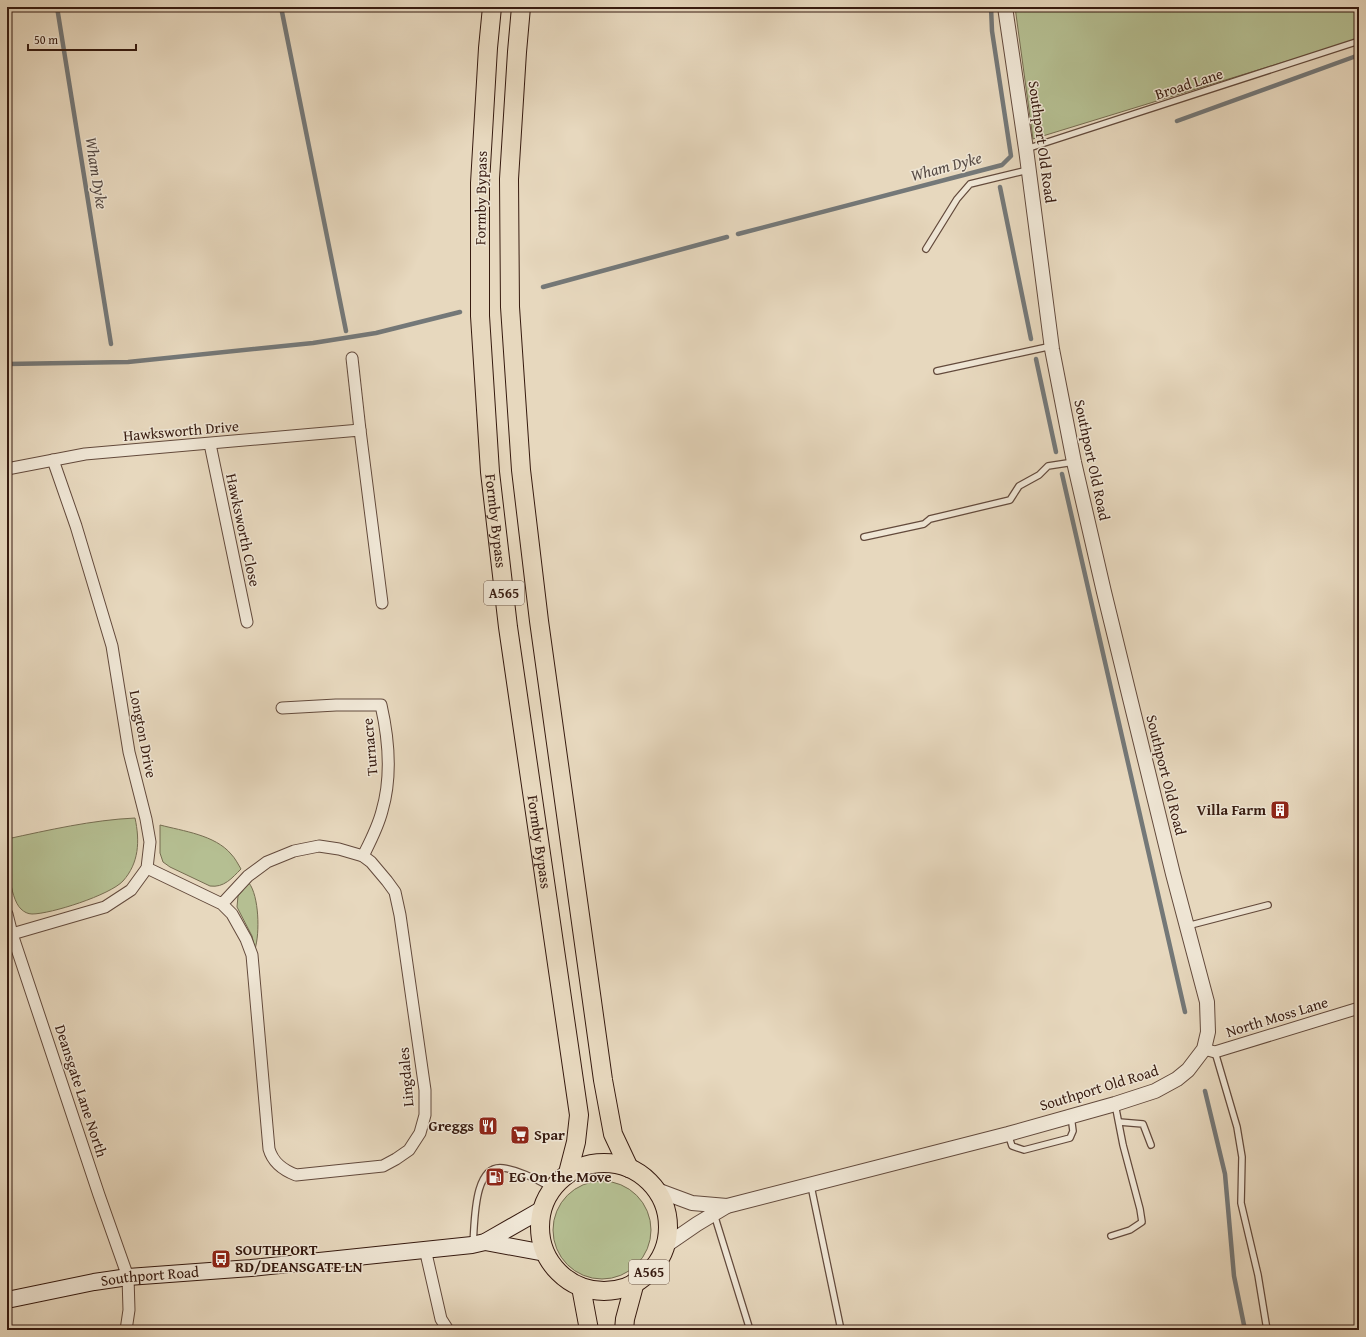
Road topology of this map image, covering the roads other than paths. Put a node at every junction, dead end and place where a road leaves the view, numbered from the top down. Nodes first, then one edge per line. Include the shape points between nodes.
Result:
1 (492, 7) edge
2 (521, 7) edge
3 (1005, 7) edge
4 (1359, 41) edge
5 (1026, 149) junction
6 (1029, 169) junction
7 (926, 249) dead end
8 (1052, 346) junction
9 (352, 358) dead end
10 (937, 371) dead end
11 (360, 430) junction
12 (210, 444) junction
13 (53, 460) junction
14 (1074, 462) junction
15 (7, 469) edge
16 (864, 537) dead end
17 (382, 603) dead end
18 (247, 622) dead end
19 (282, 708) dead end
20 (363, 856) junction
21 (147, 868) junction
22 (222, 904) junction
23 (1268, 905) dead end
24 (7, 914) edge
25 (1187, 926) junction
26 (12, 934) junction
27 (1359, 1008) edge
28 (1209, 1051) junction
29 (1115, 1104) junction
30 (1071, 1116) junction
31 (1119, 1122) junction
32 (1008, 1134) junction
33 (1151, 1144) dead end
34 (629, 1168) junction
35 (568, 1173) junction
36 (811, 1186) junction
37 (552, 1188) junction
38 (657, 1190) junction
39 (727, 1206) junction
40 (542, 1210) junction
41 (714, 1214) junction
42 (1111, 1236) dead end
43 (479, 1243) junction
44 (665, 1246) junction
45 (425, 1249) junction
46 (545, 1253) junction
47 (128, 1277) junction
48 (635, 1282) junction
49 (581, 1287) junction
50 (7, 1300) edge
51 (126, 1330) edge
52 (448, 1330) edge
53 (589, 1330) edge
54 (624, 1330) edge
55 (750, 1330) edge
56 (840, 1330) edge
57 (1267, 1330) edge

1 - 35 highway, Formby Bypass / A565 via 480,182 480,316 490,472 508,627 579,1115 576,1142
2 - 34 highway, Formby Bypass / A565 via 509,180 510,307 521,470 539,621 603,1080 613,1134
3 - 5 street, Southport Old Road
4 - 5 lane, Broad Lane
5 - 6 street, Southport Old Road
6 - 7 lane via 970,184 957,199
6 - 8 street, Southport Old Road
8 - 10 lane
8 - 14 street, Southport Old Road
9 - 11 street
11 - 12 street, Hawksworth Drive
11 - 17 street
12 - 13 street, Hawksworth Drive via 85,454
12 - 18 street, Hawksworth Close
13 - 15 street, Hawksworth Drive
13 - 21 street, Longton Drive via 112,646 129,752 150,842
14 - 16 lane via 1048,466 1039,475 1019,486 1010,500 930,519 924,524
14 - 25 street, Southport Old Road
19 - 20 street, Turnacre via 381,706 389,762 388,787 382,812
20 - 22 street, Lingdales via 319,846 294,851 267,862 248,876
20 - 22 street, Lingdales via 387,880 395,892 398,903 425,1090 425,1115 420,1133 409,1150 383,1166 296,1175 277,1165 268,1148 252,955 232,914
21 - 22 street, Lingdales
21 - 26 street, Longton Drive via 131,890 105,906
23 - 25 lane
24 - 26 street, Deansgate Lane North
25 - 28 street, Southport Old Road via 1207,1002
26 - 47 street, Deansgate Lane North
27 - 28 street, North Moss Lane
28 - 29 street, Southport Old Road via 1196,1060 1178,1079 1155,1091
28 - 57 lane via 1237,1127 1242,1157 1240,1203 1258,1275
29 - 30 street, Southport Old Road
29 - 31 lane
30 - 32 street, Southport Old Road
30 - 32 lane via 1073,1130 1070,1138 1024,1150 1012,1146
31 - 33 lane via 1143,1124
31 - 42 lane via 1142,1222 1130,1230
32 - 36 street, Southport Old Road
34 - 35 highway, A565 via 609,1162 587,1164
34 - 38 highway, A565 via 645,1177
35 - 37 highway, A565
36 - 39 street, Southport Old Road
36 - 56 lane
37 - 40 highway, A565
37 - 43 lane via 509,1169 496,1168 489,1172 482,1180 478,1194
38 - 39 street via 692,1203
38 - 44 highway, A565 via 665,1208 668,1227
39 - 41 street
40 - 43 main road, Southport Road
40 - 46 highway, A565 via 539,1232
41 - 44 street
41 - 55 lane
43 - 45 main road, Southport Road
43 - 46 main road, Southport Road
44 - 48 highway, A565 via 658,1261 648,1273
45 - 47 main road, Southport Road
45 - 52 street via 441,1319
46 - 49 highway, A565 via 566,1279
47 - 50 main road, Southport Road
47 - 51 street, Deansgate Lane North via 129,1310
48 - 49 highway, A565 via 612,1290 599,1291
48 - 54 highway, A565
49 - 53 highway

